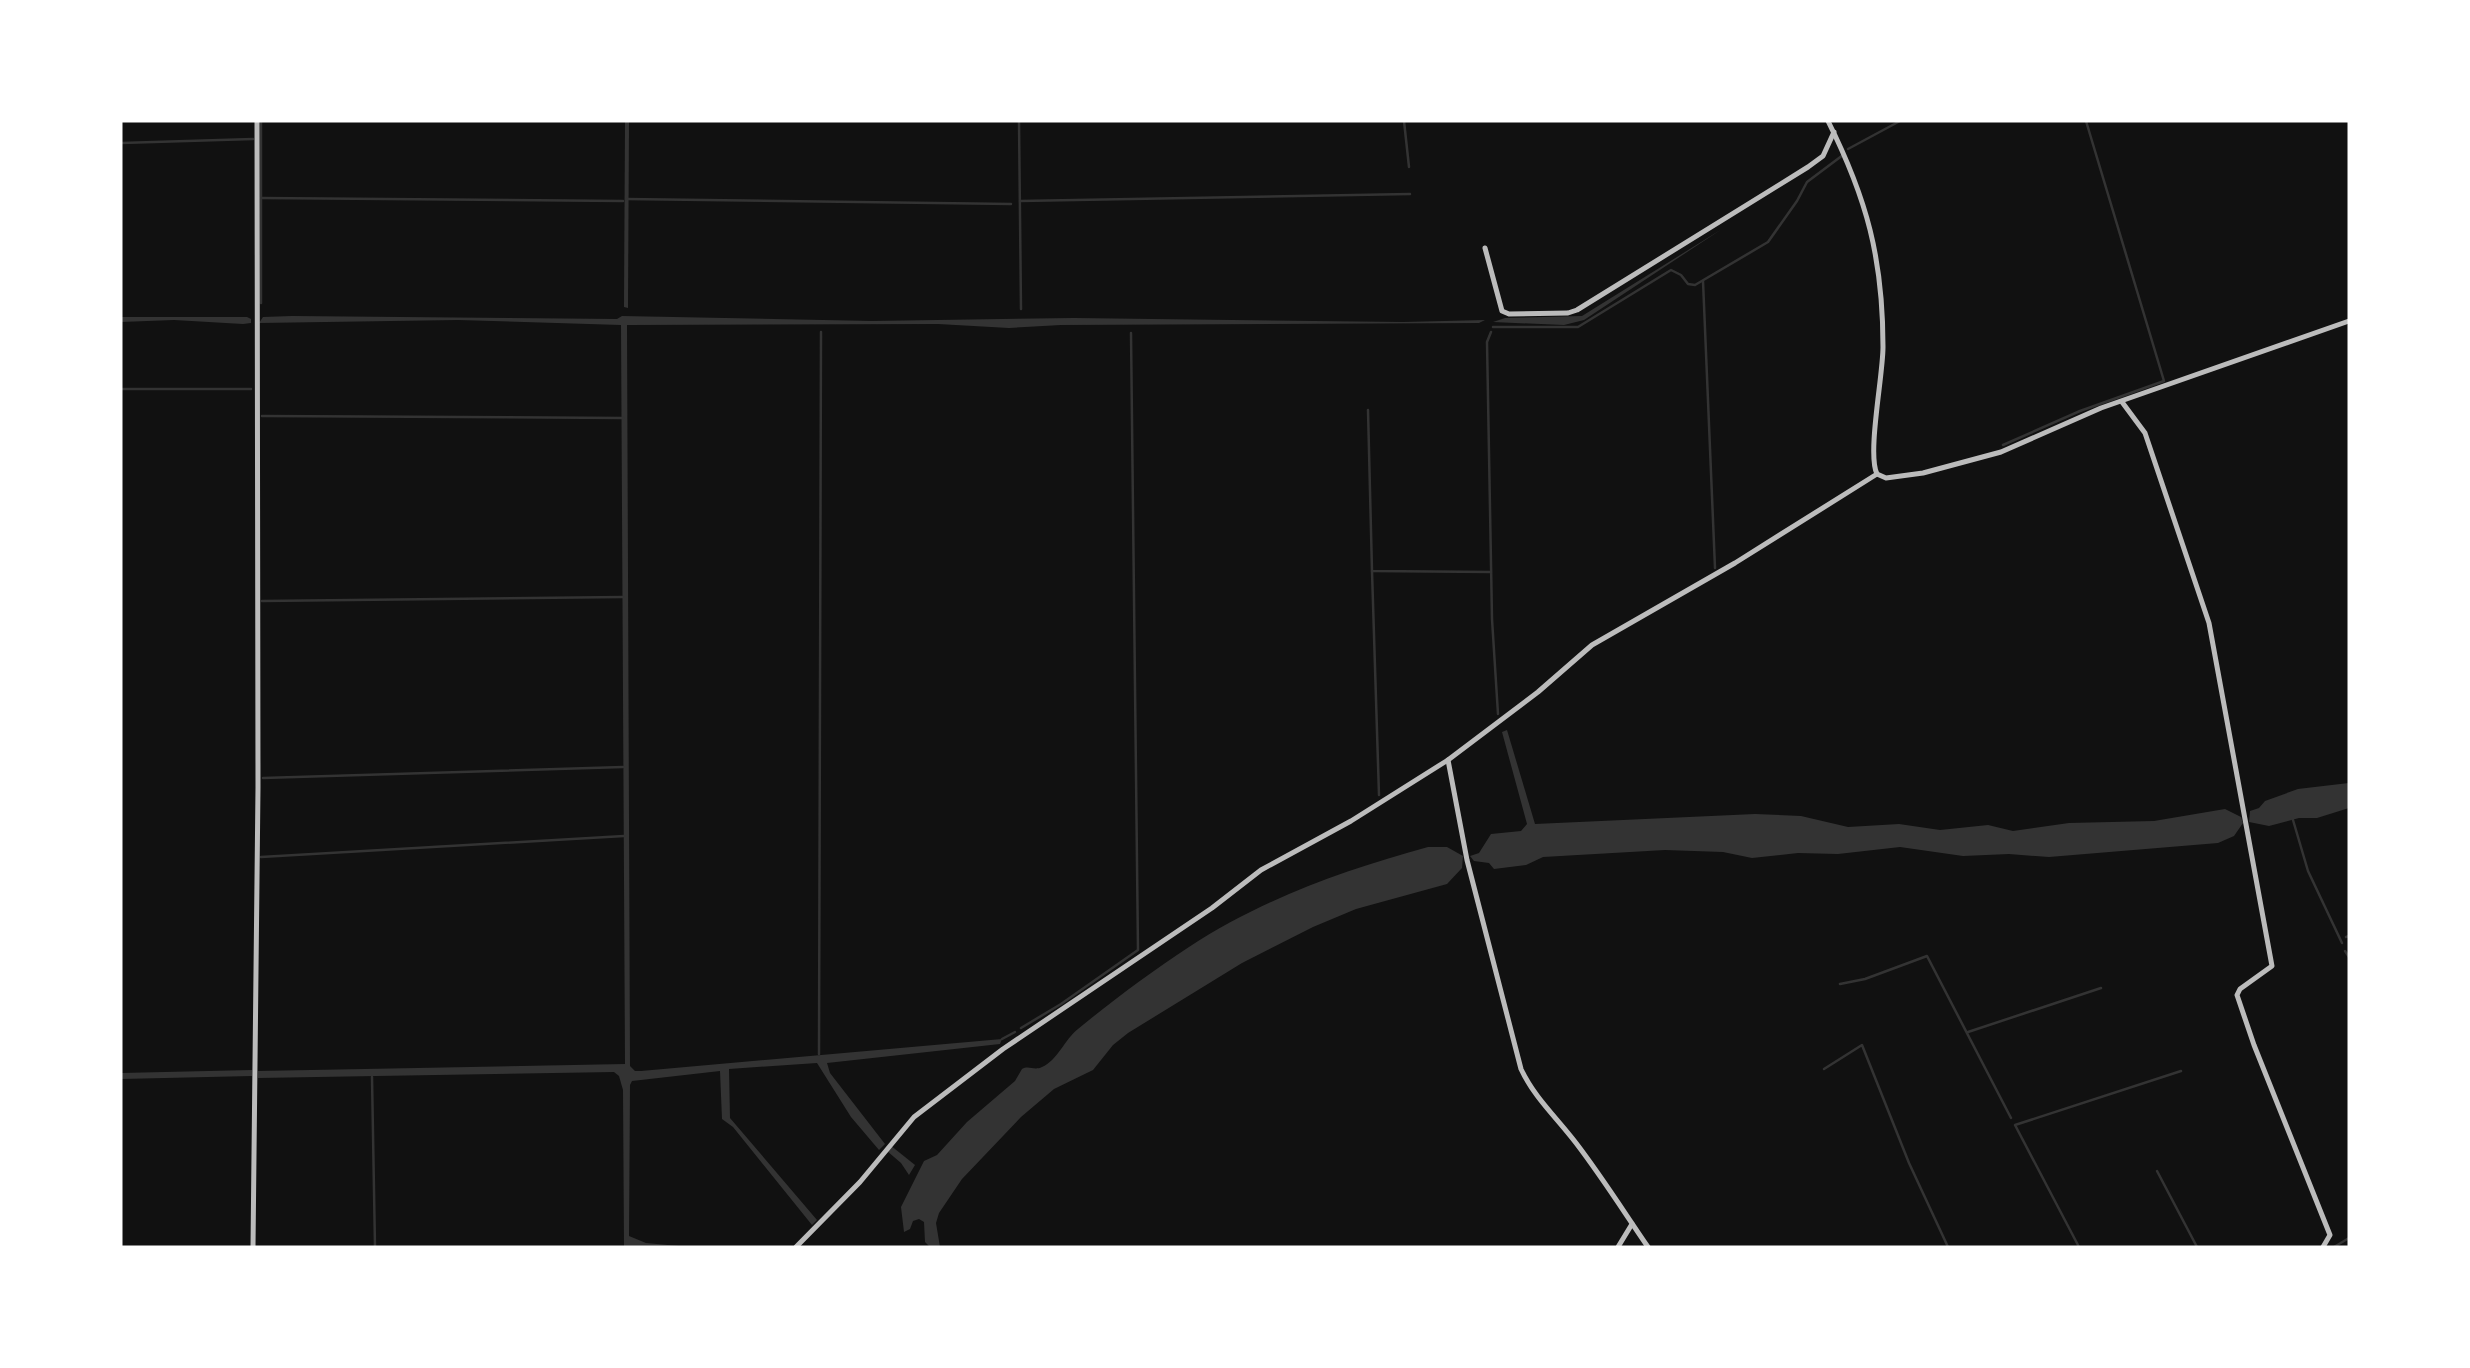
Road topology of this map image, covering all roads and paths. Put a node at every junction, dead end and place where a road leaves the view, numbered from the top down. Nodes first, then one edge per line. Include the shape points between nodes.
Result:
1 (257, 121) edge
2 (1828, 121) edge
3 (1834, 132) junction
4 (1485, 248) dead end
5 (2349, 321) edge
6 (2122, 402) junction
7 (1877, 474) junction
8 (1448, 760) junction
9 (1632, 1224) junction
10 (253, 1247) edge
11 (796, 1247) edge
12 (1618, 1247) edge
13 (1647, 1247) edge
14 (2323, 1247) edge

1 - 10 street
2 - 3 street
3 - 4 street via 1823,156 1808,167 1568,313 1502,311
3 - 7 street via 1861,191 1875,249 1883,347 1873,457
5 - 6 street
6 - 7 street via 2001,452 1923,473 1885,478
6 - 14 street via 2144,433 2209,623 2272,966 2238,995 2330,1235
7 - 8 street via 1592,645
8 - 9 street via 1467,860 1521,1069 1535,1096 1605,1180
8 - 11 street via 1261,870 1003,1049 914,1117 860,1182
9 - 12 street
9 - 13 street

